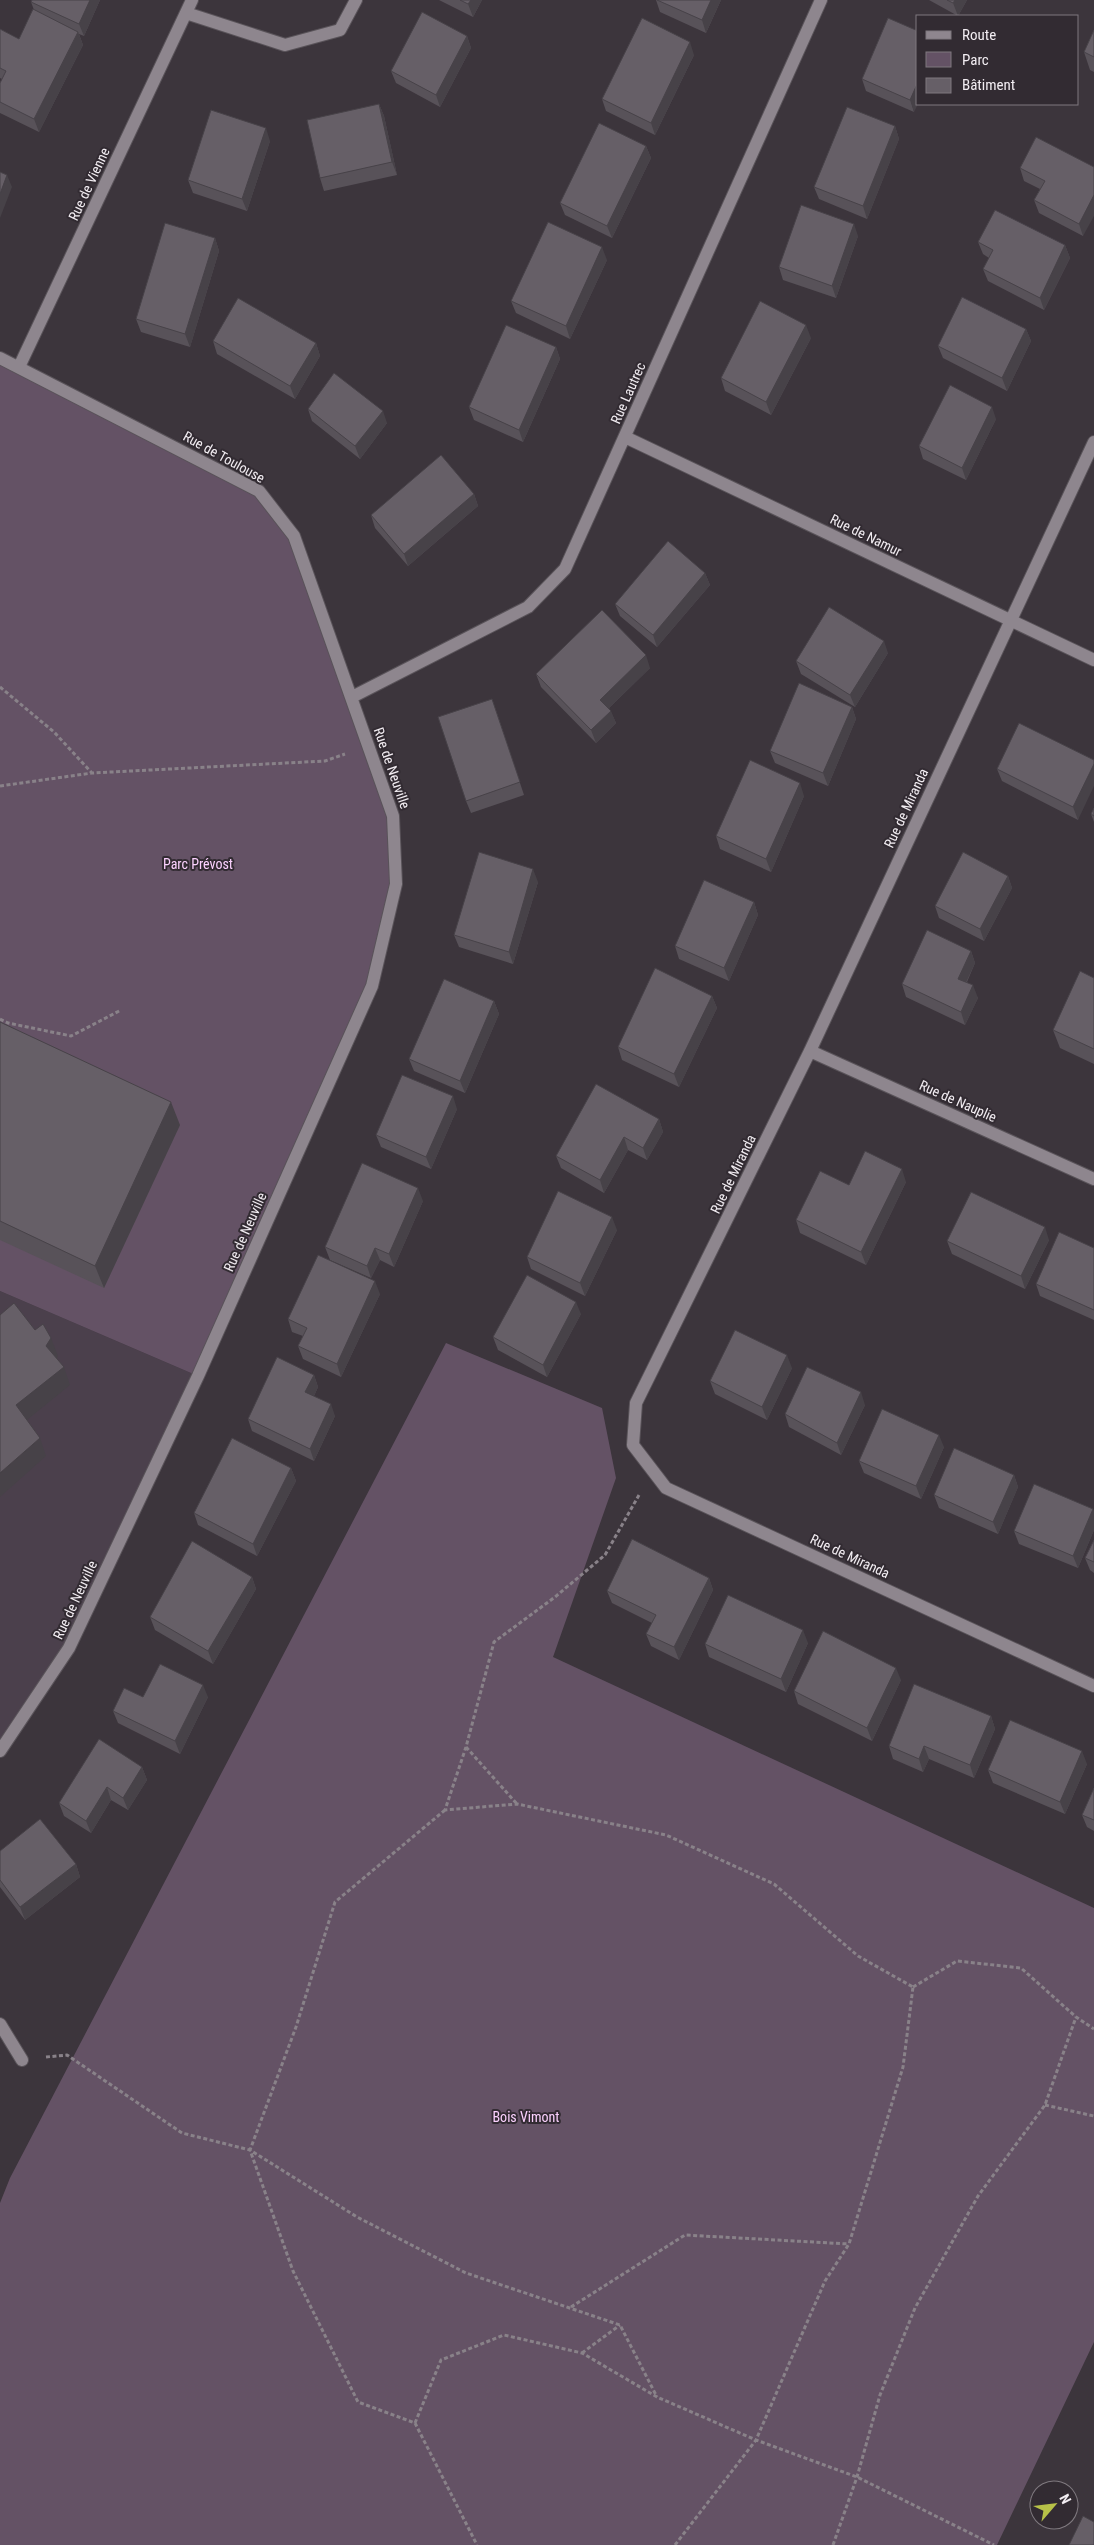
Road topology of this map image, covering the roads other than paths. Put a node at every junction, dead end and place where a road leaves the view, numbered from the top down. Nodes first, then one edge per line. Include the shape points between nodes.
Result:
1 (192, 0) edge
2 (356, 0) edge
3 (821, 0) edge
4 (186, 13) junction
5 (0, 358) edge
6 (19, 367) junction
7 (625, 437) junction
8 (1094, 442) edge
9 (1010, 620) junction
10 (1094, 660) edge
11 (352, 698) junction
12 (810, 1051) junction
13 (1094, 1179) edge
14 (1094, 1686) edge
15 (0, 1750) edge
16 (0, 2024) edge
17 (22, 2060) road end

1 - 4 street, Rue de Vienne
2 - 4 street via 340,30 285,45
3 - 7 street, Rue Lautrec
4 - 6 street, Rue de Vienne
5 - 6 street, Rue de Toulouse
6 - 11 street, Rue de Toulouse via 259,491 294,536
7 - 9 street, Rue de Namur
7 - 11 street, Rue Lautrec via 565,569 528,607
8 - 9 street, Rue de Miranda
9 - 10 street, Rue de Namur
9 - 12 street, Rue de Miranda
11 - 15 street, Rue de Neuville via 393,816 396,884 372,986 198,1376 69,1648
12 - 13 street, Rue de Nauplie
12 - 14 street, Rue de Miranda via 636,1403 633,1445 666,1488
16 - 17 street

